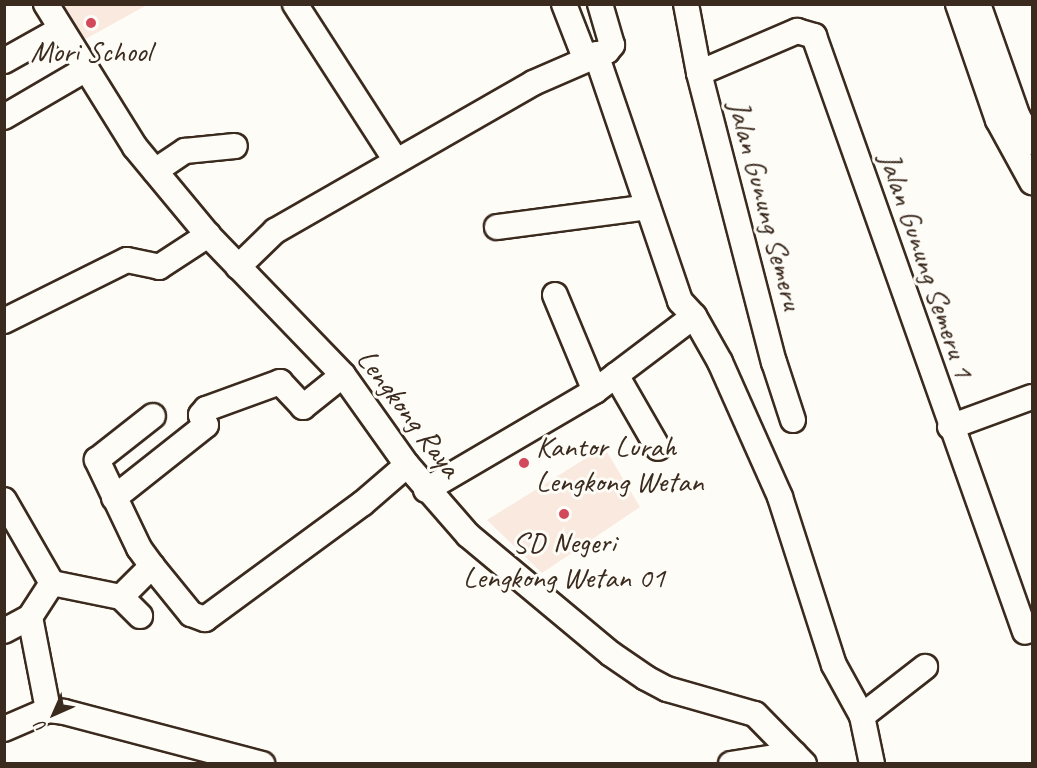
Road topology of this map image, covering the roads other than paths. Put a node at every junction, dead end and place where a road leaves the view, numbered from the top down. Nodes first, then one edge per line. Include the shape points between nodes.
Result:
1 (46, 4) edge
2 (564, 4) edge
3 (600, 4) edge
4 (686, 4) edge
5 (958, 4) edge
6 (978, 4) edge
7 (303, 7) edge
8 (61, 29) junction
9 (591, 56) junction
10 (4, 61) edge
11 (86, 69) junction
12 (699, 73) junction
13 (4, 117) edge
14 (1032, 142) edge
15 (235, 146) dead end
16 (396, 161) junction
17 (155, 171) junction
18 (1032, 182) edge
19 (648, 207) junction
20 (497, 227) dead end
21 (208, 235) junction
22 (238, 267) junction
23 (555, 295) dead end
24 (8, 313) edge
25 (694, 316) junction
26 (343, 375) junction
27 (616, 375) junction
28 (595, 391) junction
29 (1032, 397) edge
30 (153, 416) dead end
31 (794, 420) dead end
32 (950, 427) junction
33 (658, 448) dead end
34 (407, 465) junction
35 (426, 490) junction
36 (114, 498) junction
37 (4, 500) edge
38 (152, 566) junction
39 (52, 583) junction
40 (121, 597) junction
41 (140, 616) dead end
42 (30, 617) junction
43 (4, 631) edge
44 (1025, 632) dead end
45 (925, 668) dead end
46 (48, 710) junction
47 (862, 716) junction
48 (4, 729) edge
49 (209, 757) edge
50 (799, 759) edge
51 (262, 764) edge
52 (731, 764) edge
53 (872, 764) edge

1 - 8 street, Lengkong Raya
2 - 9 street
3 - 9 street via 612,45
4 - 12 street, Jalan Gunung Semeru
5 - 18 street via 998,120
6 - 14 street via 1017,115
7 - 16 street
8 - 10 street
8 - 11 street, Lengkong Raya
9 - 16 street
9 - 19 street
11 - 13 street
11 - 17 street, Lengkong Raya via 135,147
12 - 31 street, Jalan Gunung Semeru via 774,362
12 - 32 street, Jalan Gunung Semeru 1 via 797,30 814,36
15 - 17 street via 185,151
16 - 22 street via 275,231
17 - 21 street, Lengkong Raya
19 - 20 street
19 - 25 street via 680,301
21 - 22 street, Lengkong Raya
21 - 24 street via 159,267 127,260
22 - 26 street, Lengkong Raya
23 - 28 street
25 - 27 street
25 - 47 street via 730,384 780,497 834,665
26 - 34 street, Lengkong Raya
26 - 36 street via 303,406 280,382 206,409 201,415 206,425
27 - 28 street
27 - 33 street
28 - 35 street
29 - 32 street
30 - 36 street via 97,460
32 - 44 street, Jalan Gunung Semeru 1
34 - 35 street, Lengkong Raya
34 - 38 street via 363,503 205,619 191,614
35 - 50 street, Lengkong Raya via 476,542 611,654 667,689 755,714
36 - 38 street
37 - 39 street
38 - 40 street
39 - 40 street
39 - 42 street
40 - 41 street
42 - 43 street
42 - 46 street
45 - 47 street
46 - 48 street
46 - 49 street
47 - 53 street
49 - 51 street
50 - 52 street

